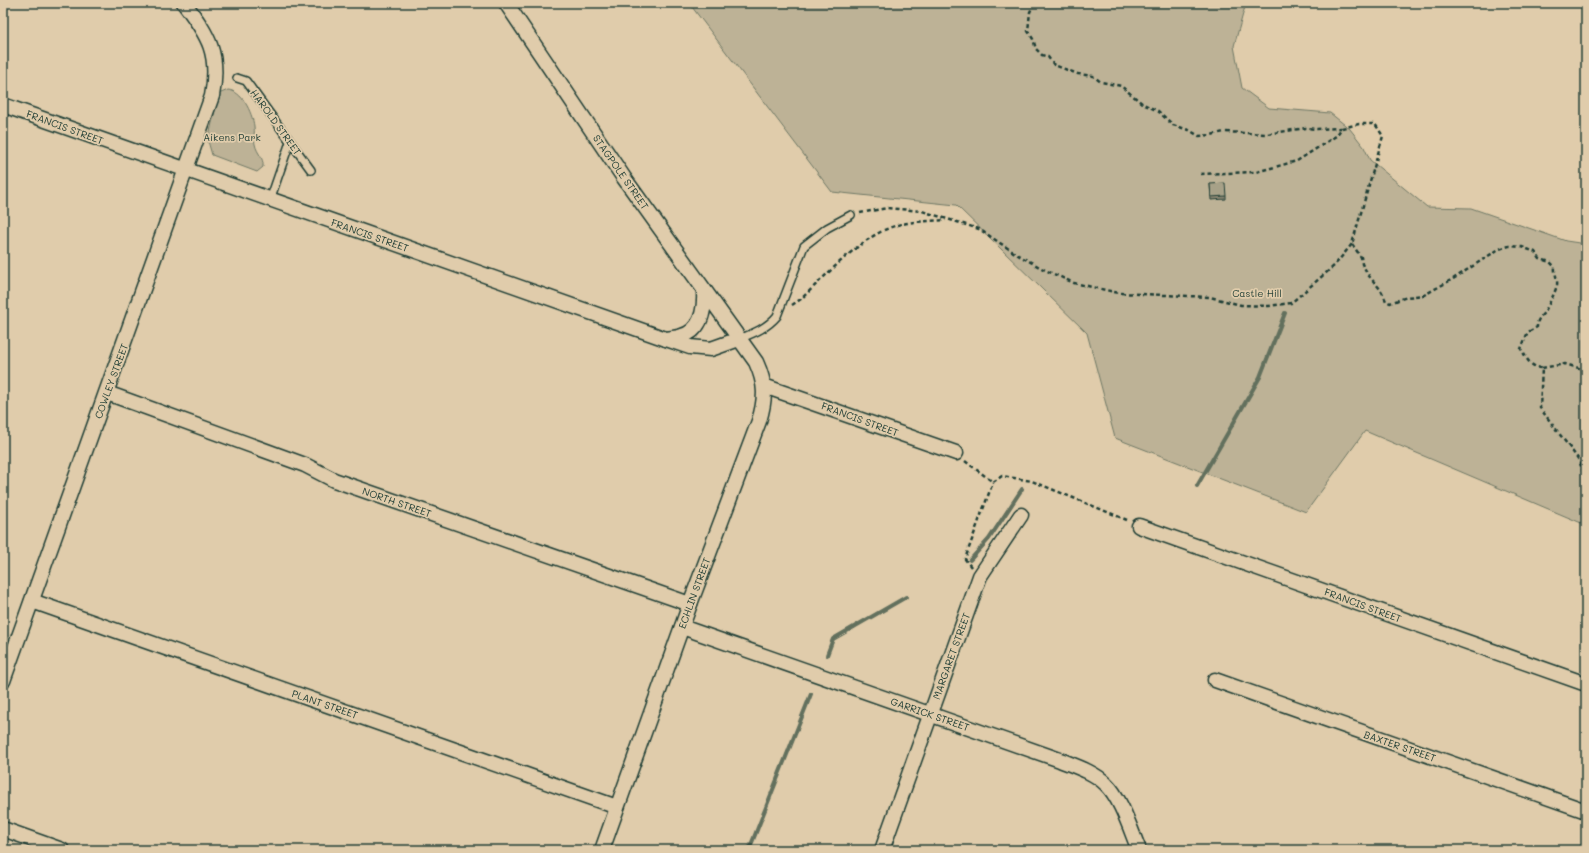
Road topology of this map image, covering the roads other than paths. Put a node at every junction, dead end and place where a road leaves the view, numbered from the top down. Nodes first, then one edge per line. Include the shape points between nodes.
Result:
1 (184, 3) edge
2 (506, 3) edge
3 (237, 78) dead end
4 (3, 105) edge
5 (290, 142) junction
6 (186, 170) junction
7 (311, 170) dead end
8 (270, 200) junction
9 (851, 215) road end
10 (704, 290) junction
11 (666, 339) junction
12 (739, 339) junction
13 (764, 386) junction
14 (107, 393) junction
15 (956, 453) road end
16 (1021, 515) dead end
17 (1139, 526) road end
18 (32, 602) junction
19 (690, 604) junction
20 (682, 627) junction
21 (1215, 680) dead end
22 (3, 681) edge
23 (1586, 684) edge
24 (930, 714) junction
25 (617, 807) junction
26 (1586, 811) edge
27 (3, 830) edge
28 (62, 850) edge
29 (602, 850) edge
30 (882, 850) edge
31 (1139, 850) edge

1 - 6 street, COWLEY STREET via 210,41 215,69 212,96
2 - 10 street, STAGPOLE STREET via 624,178
3 - 5 lane, HAROLD STREET via 246,81
4 - 6 street, FRANCIS STREET
5 - 7 lane, HAROLD STREET
5 - 8 lane
6 - 8 street, FRANCIS STREET
6 - 14 street, COWLEY STREET
8 - 11 street, FRANCIS STREET
9 - 12 lane via 826,228 804,246 777,316 771,324
10 - 11 street via 705,305 702,315 692,330 683,336
10 - 12 street, STAGPOLE STREET
11 - 12 street, FRANCIS STREET via 690,347 711,349
12 - 13 street, ECHLIN STREET via 756,362
13 - 15 street, FRANCIS STREET
13 - 19 street, ECHLIN STREET via 759,421
14 - 18 street, COWLEY STREET
14 - 19 street, NORTH STREET via 305,465 334,480
16 - 24 street, MARGARET STREET via 980,576
17 - 23 street, FRANCIS STREET
18 - 22 street, COWLEY STREET
18 - 25 street, PLANT STREET
19 - 20 street, ECHLIN STREET
20 - 24 street, GARRICK STREET
20 - 25 street, ECHLIN STREET
21 - 26 street, BAXTER STREET
24 - 30 street, MARGARET STREET
24 - 31 street, GARRICK STREET via 1060,760 1084,770 1106,784 1120,804
25 - 29 street, ECHLIN STREET
27 - 28 street

